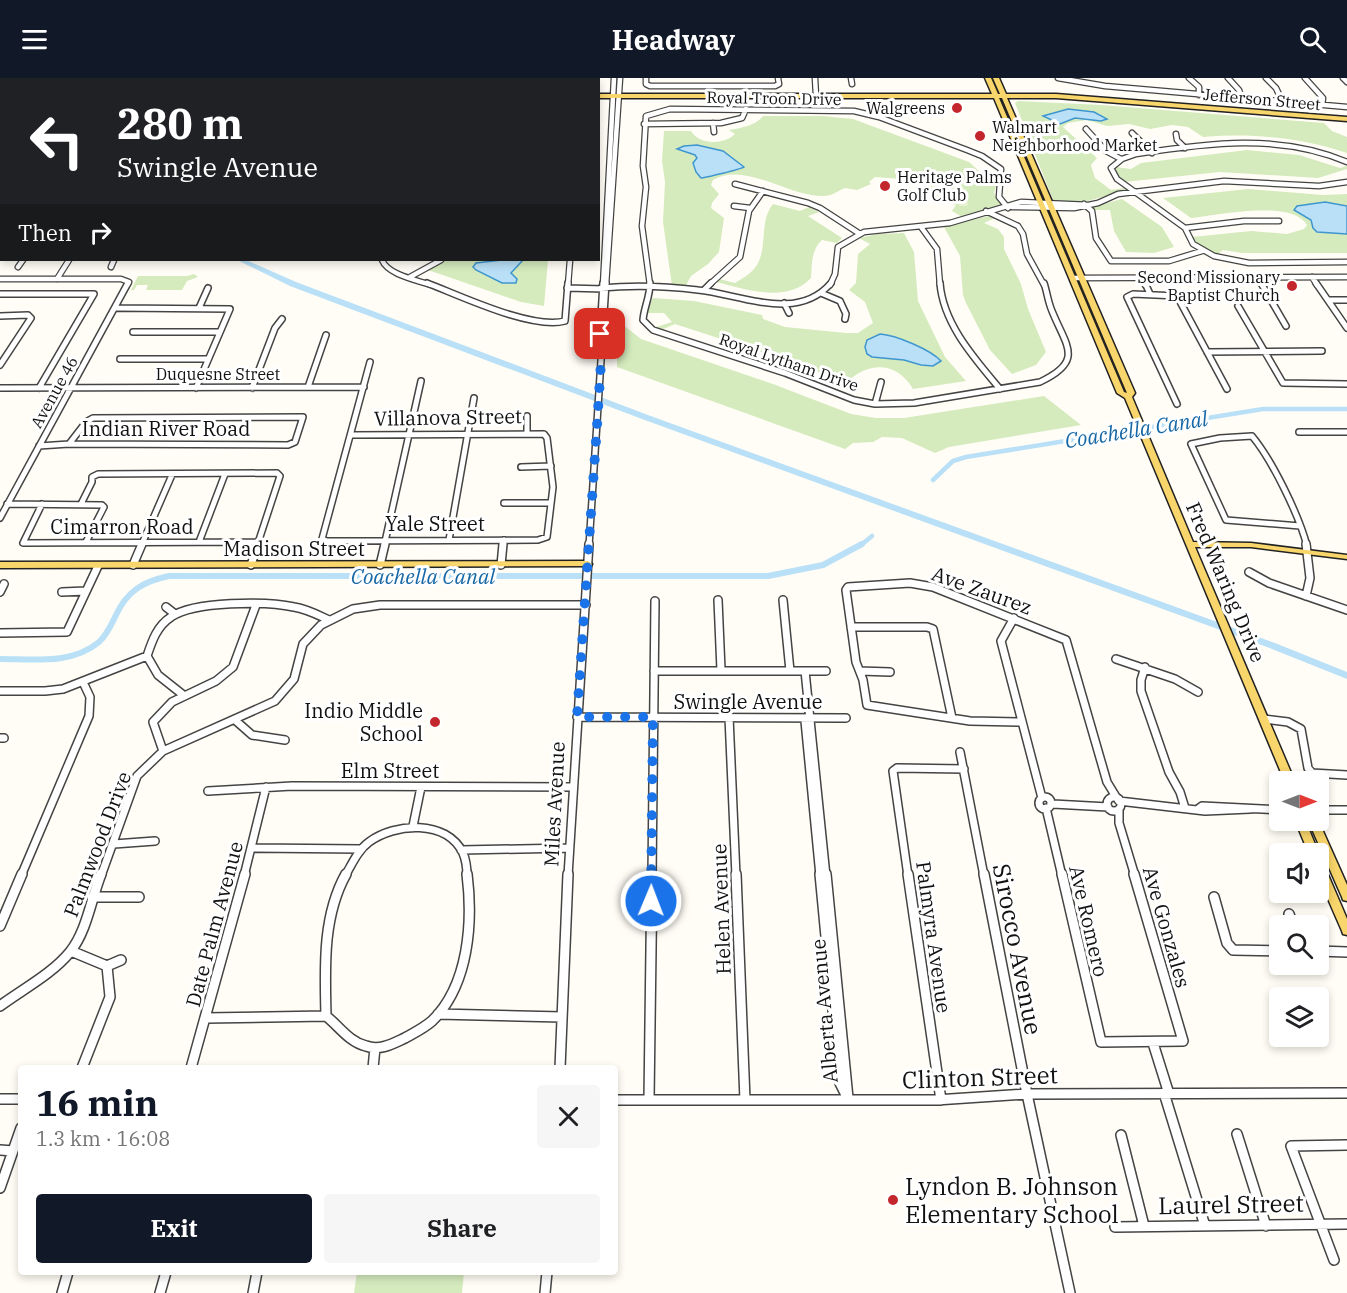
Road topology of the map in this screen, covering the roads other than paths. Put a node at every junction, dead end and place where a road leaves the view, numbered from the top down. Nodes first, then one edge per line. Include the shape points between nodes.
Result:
1 (614, 78) edge
2 (620, 78) edge
3 (646, 78) edge
4 (683, 78) edge
5 (718, 78) edge
6 (778, 78) edge
7 (815, 78) edge
8 (851, 78) edge
9 (988, 78) edge
10 (996, 78) edge
11 (1058, 78) edge
12 (1087, 78) edge
13 (1189, 78) edge
14 (1228, 78) edge
15 (1266, 78) edge
16 (1305, 78) edge
17 (1343, 78) edge
18 (1347, 81) edge
19 (1083, 83) junction
20 (852, 84) dead end
21 (683, 86) junction
22 (718, 86) junction
23 (898, 95) junction
24 (953, 95) junction
25 (818, 96) junction
26 (1199, 96) junction
27 (996, 97) junction
28 (1005, 97) junction
29 (600, 98) edge
30 (616, 98) junction
31 (771, 99) junction
32 (846, 99) junction
33 (928, 99) junction
34 (1242, 99) junction
35 (1282, 101) junction
36 (1322, 105) junction
37 (1347, 107) edge
38 (746, 109) junction
39 (1347, 121) edge
40 (644, 123) junction
41 (713, 123) junction
42 (1086, 129) dead end
43 (714, 132) dead end
44 (1132, 134) dead end
45 (1176, 134) dead end
46 (1185, 148) junction
47 (1152, 153) junction
48 (1121, 159) junction
49 (1347, 162) edge
50 (1347, 182) edge
51 (735, 184) dead end
52 (763, 191) junction
53 (1133, 192) junction
54 (1042, 205) junction
55 (1051, 205) junction
56 (1087, 205) junction
57 (734, 206) dead end
58 (1007, 207) junction
59 (750, 208) junction
60 (988, 212) junction
61 (1279, 221) dead end
62 (924, 228) junction
63 (1185, 228) junction
64 (860, 234) junction
65 (1202, 251) junction
66 (22, 261) edge
67 (68, 261) edge
68 (114, 261) edge
69 (383, 261) edge
70 (439, 261) edge
71 (570, 261) edge
72 (1347, 262) edge
73 (18, 267) dead end
74 (111, 267) dead end
75 (1257, 277) junction
76 (1312, 277) junction
77 (1347, 277) edge
78 (412, 278) junction
79 (1073, 278) junction
80 (1082, 278) junction
81 (1142, 278) junction
82 (0, 279) edge
83 (57, 279) junction
84 (208, 288) dead end
85 (567, 288) junction
86 (605, 288) junction
87 (650, 288) junction
88 (704, 290) junction
89 (821, 292) junction
90 (0, 294) edge
91 (1150, 294) junction
92 (1329, 300) junction
93 (1347, 300) edge
94 (151, 301) dead end
95 (784, 303) junction
96 (1238, 306) dead end
97 (116, 308) junction
98 (148, 308) junction
99 (199, 308) junction
100 (789, 313) dead end
101 (0, 316) edge
102 (282, 319) dead end
103 (845, 319) dead end
104 (1286, 326) dead end
105 (1346, 326) edge
106 (133, 332) dead end
107 (220, 332) junction
108 (326, 335) dead end
109 (1264, 351) junction
110 (1322, 351) dead end
111 (1207, 352) junction
112 (120, 359) dead end
113 (208, 359) junction
114 (370, 362) dead end
115 (0, 365) edge
116 (421, 381) dead end
117 (881, 382) dead end
118 (1347, 384) edge
119 (308, 387) junction
120 (364, 387) junction
121 (0, 388) edge
122 (39, 388) junction
123 (71, 388) junction
124 (196, 388) junction
125 (252, 388) junction
126 (1000, 388) junction
127 (1227, 389) dead end
128 (1128, 397) junction
129 (474, 398) dead end
130 (875, 404) junction
131 (1177, 404) dead end
132 (527, 416) dead end
133 (1299, 432) dead end
134 (1347, 432) edge
135 (527, 433) junction
136 (410, 434) junction
137 (467, 434) junction
138 (351, 435) junction
139 (40, 444) junction
140 (69, 444) junction
141 (550, 466) junction
142 (521, 467) dead end
143 (225, 474) junction
144 (172, 475) junction
145 (504, 503) dead end
146 (550, 503) junction
147 (7, 504) junction
148 (42, 504) junction
149 (81, 504) junction
150 (0, 518) edge
151 (1300, 526) junction
152 (386, 540) junction
153 (449, 540) junction
154 (504, 540) junction
155 (86, 542) junction
156 (199, 542) junction
157 (257, 542) junction
158 (141, 543) junction
159 (1190, 544) junction
160 (1308, 552) junction
161 (1347, 557) edge
162 (0, 565) edge
163 (133, 565) junction
164 (251, 565) junction
165 (380, 565) junction
166 (501, 565) junction
167 (98, 566) junction
168 (588, 572) junction
169 (1249, 572) dead end
170 (4, 584) dead end
171 (86, 591) junction
172 (0, 592) edge
173 (62, 592) dead end
174 (1306, 596) junction
175 (655, 600) dead end
176 (718, 600) dead end
177 (783, 600) dead end
178 (256, 605) junction
179 (586, 605) junction
180 (166, 607) dead end
181 (1347, 610) edge
182 (175, 614) junction
183 (1014, 618) junction
184 (329, 620) junction
185 (851, 627) junction
186 (0, 633) edge
187 (1066, 640) joint
188 (147, 656) junction
189 (1116, 659) dead end
190 (1145, 667) junction
191 (654, 670) junction
192 (721, 670) junction
193 (826, 670) dead end
194 (790, 671) junction
195 (805, 671) junction
196 (860, 671) junction
197 (890, 672) dead end
198 (83, 682) junction
199 (0, 690) edge
200 (1198, 692) dead end
201 (182, 694) junction
202 (577, 717) junction
203 (653, 717) junction
204 (729, 717) junction
205 (808, 718) junction
206 (846, 718) dead end
207 (952, 718) junction
208 (1264, 719) junction
209 (236, 720) junction
210 (1022, 722) junction
211 (285, 740) dead end
212 (163, 751) junction
213 (960, 752) dead end
214 (964, 769) junction
215 (1285, 771) edge
216 (1347, 781) edge
217 (1107, 782) junction
218 (266, 787) junction
219 (421, 787) junction
220 (573, 787) junction
221 (208, 791) dead end
222 (1108, 804) junction
223 (1119, 804) junction
224 (1049, 806) junction
225 (1185, 808) junction
226 (1269, 810) edge
227 (1329, 810) edge
228 (1347, 810) edge
229 (1119, 823) junction
230 (413, 826) junction
231 (1318, 831) edge
232 (154, 841) dead end
233 (114, 844) junction
234 (252, 848) junction
235 (569, 848) junction
236 (360, 849) junction
237 (461, 850) junction
238 (1329, 882) edge
239 (1341, 882) junction
240 (1329, 887) edge
241 (92, 897) junction
242 (138, 897) dead end
243 (1214, 897) dead end
244 (1347, 897) edge
245 (0, 926) edge
246 (1347, 931) edge
247 (71, 951) junction
248 (1269, 951) edge
249 (1329, 951) edge
250 (1347, 952) edge
251 (121, 960) dead end
252 (107, 966) junction
253 (0, 1006) edge
254 (438, 1014) junction
255 (326, 1016) junction
256 (562, 1017) junction
257 (206, 1018) junction
258 (1153, 1043) junction
259 (375, 1048) junction
260 (83, 1065) edge
261 (192, 1065) edge
262 (373, 1065) edge
263 (560, 1065) edge
264 (1167, 1093) junction
265 (1347, 1093) edge
266 (1027, 1094) junction
267 (848, 1098) junction
268 (0, 1099) edge
269 (18, 1099) edge
270 (650, 1099) junction
271 (618, 1100) edge
272 (745, 1100) junction
273 (941, 1100) junction
274 (1237, 1134) dead end
275 (1122, 1135) dead end
276 (18, 1136) edge
277 (1347, 1145) edge
278 (0, 1150) edge
279 (13, 1150) junction
280 (0, 1188) edge
281 (1321, 1224) junction
282 (1347, 1224) edge
283 (1144, 1226) junction
284 (1205, 1226) junction
285 (1266, 1226) junction
286 (1115, 1227) dead end
287 (1334, 1260) dead end
288 (67, 1275) edge
289 (165, 1275) edge
290 (256, 1275) edge
291 (547, 1275) edge
292 (62, 1293) edge
293 (160, 1293) edge
294 (253, 1293) edge
295 (545, 1293) edge
296 (1070, 1293) edge

1 - 30 street, Miles Avenue
2 - 30 street, Miles Avenue
3 - 21 street via 647,85
4 - 21 street
5 - 22 street
6 - 22 street via 778,85
7 - 25 street
8 - 20 street
9 - 27 main road, Fred Waring Drive
10 - 28 main road, Fred Waring Drive
11 - 19 street
12 - 19 street
13 - 26 street via 1199,87
14 - 34 street
15 - 35 street
16 - 36 street via 1323,98
17 - 18 street
19 - 26 street
21 - 22 street
23 - 24 main road, Jefferson Street
23 - 25 main road, Jefferson Street
23 - 32 main road
24 - 27 main road, Jefferson Street
24 - 33 main road
25 - 30 main road, Jefferson Street
25 - 31 main road
26 - 34 street
27 - 28 main road, Jefferson Street
27 - 33 main road, Jefferson Street
27 - 54 main road, Fred Waring Drive
28 - 39 main road, Jefferson Street
28 - 55 main road, Fred Waring Drive
29 - 30 main road, Jefferson Street
30 - 31 main road, Jefferson Street
30 - 86 street, Miles Avenue
31 - 32 main road, Jefferson Street
32 - 33 main road, Jefferson Street
34 - 35 street
35 - 36 street
36 - 37 street
38 - 40 street, Royal Troon Drive via 664,110 650,113
38 - 41 street via 745,115 737,120
38 - 58 street, Royal Troon Drive via 870,112 982,156 1001,169 999,197
40 - 41 street
40 - 87 street via 646,187 642,226
41 - 43 street
42 - 48 street via 1106,151
44 - 47 street
45 - 46 street
46 - 47 street
46 - 49 street via 1218,143 1269,143 1320,152
47 - 48 street
48 - 53 street via 1111,168 1112,172
50 - 53 street via 1319,186 1229,181
51 - 52 street
52 - 59 street
52 - 64 street via 820,208
53 - 56 street
53 - 63 street
54 - 55 street
54 - 58 street
54 - 79 main road, Fred Waring Drive
55 - 56 street
55 - 80 main road, Fred Waring Drive
56 - 65 street via 1092,211 1096,238 1111,261 1169,261
57 - 59 street
58 - 60 street
59 - 88 street via 743,251 737,262
60 - 62 street via 959,224
60 - 126 street, Royal Lytham Drive via 1018,226 1023,234 1027,254 1061,327 1068,357 1057,374 1040,382
61 - 63 street
62 - 64 street
62 - 126 street via 937,249 941,297 964,347
63 - 65 street via 1191,242
64 - 89 street via 838,247 834,278
65 - 72 street via 1249,263
66 - 73 street
67 - 83 street
68 - 74 street
69 - 78 street via 387,268
70 - 78 street
71 - 85 street
75 - 76 street
75 - 81 street
75 - 104 street
76 - 77 street
76 - 92 street
78 - 85 street via 528,320 561,323 565,321
79 - 80 street
79 - 128 main road, Fred Waring Drive via 1121,393
80 - 81 street
80 - 128 main road, Fred Waring Drive via 1131,393
81 - 91 street
82 - 83 street
83 - 97 street, Avenue 46 via 128,280
84 - 99 street
85 - 86 street
86 - 87 street
86 - 168 street, Miles Avenue
87 - 88 street
87 - 130 street, Royal Lytham Drive via 643,320 653,330
88 - 95 street via 747,302
89 - 95 street
89 - 103 street via 841,303
90 - 122 street via 94,294
91 - 111 street via 1177,296
91 - 131 street via 1127,297
92 - 93 street
92 - 105 street
94 - 98 street
95 - 100 street
96 - 109 street
97 - 98 street
97 - 123 street, Avenue 46
98 - 99 street
99 - 107 street via 231,309
101 - 115 street via 31,318
102 - 125 street
106 - 107 street
107 - 113 street
108 - 119 street
109 - 110 street
109 - 111 street
109 - 118 street via 1283,383
111 - 127 street
112 - 113 street
113 - 124 street
114 - 120 street
116 - 136 street
117 - 130 street
119 - 120 street, Duquesne Street
119 - 125 street, Duquesne Street
120 - 138 street
121 - 122 street, Duquesne Street
122 - 123 street, Duquesne Street
123 - 124 street, Duquesne Street
123 - 139 street, Avenue 46
124 - 125 street, Duquesne Street
126 - 130 street, Royal Lytham Drive via 898,405
128 - 159 main road, Fred Waring Drive
129 - 137 street
132 - 135 street
133 - 134 street
135 - 137 street, Villanova Street
135 - 141 street, Villanova Street via 547,438
136 - 137 street, Villanova Street
136 - 138 street, Villanova Street
136 - 152 street
137 - 153 street
138 - 152 street, Yale Street via 322,536 324,540
139 - 140 street, Indian River Road
139 - 147 street, Avenue 46
140 - 140 street, Indian River Road via 90,419 303,419 293,444
141 - 142 street
141 - 146 street
143 - 144 street
143 - 156 street
143 - 157 street via 279,474
144 - 149 street via 93,475
144 - 158 street
145 - 146 street
146 - 154 street, Yale Street via 545,539
147 - 148 street
147 - 150 street, Avenue 46
148 - 149 street
148 - 155 street, Cimarron Road via 23,543
149 - 155 street via 104,507
151 - 151 street via 1252,436 1191,444 1226,519
151 - 160 street
152 - 153 street, Yale Street
152 - 165 street
153 - 154 street, Yale Street
154 - 166 street
155 - 158 street, Cimarron Road
156 - 157 street, Cimarron Road
156 - 158 street, Cimarron Road
157 - 164 street
158 - 163 street
159 - 160 main road via 1251,545
159 - 208 main road, Fred Waring Drive
160 - 161 main road
160 - 174 street via 1311,585
162 - 167 main road, Madison Street
163 - 164 main road, Madison Street
163 - 167 main road, Madison Street
164 - 165 main road, Madison Street
165 - 166 main road, Madison Street
166 - 168 main road, Madison Street
167 - 171 street
168 - 179 street, Miles Avenue
169 - 174 street
170 - 172 street
171 - 173 street
171 - 186 street via 67,632
174 - 181 street
175 - 191 street
176 - 192 street
177 - 194 street
178 - 182 street via 208,604
178 - 184 street via 299,606
178 - 201 street via 233,667 220,678
179 - 184 street, Palmwood Drive via 380,604 353,609
179 - 202 street, Miles Avenue
180 - 182 street
182 - 188 street via 157,628
183 - 185 street, Ave Zaurez via 933,587 910,583 848,587
183 - 187 street, Ave Zaurez
183 - 210 street via 1002,641
184 - 209 street, Palmwood Drive via 303,644 294,679 275,701
185 - 196 street
185 - 207 street via 933,629
187 - 217 street, Ave Gonzales
188 - 198 street
188 - 201 street via 158,675
189 - 190 street
190 - 200 street
190 - 225 street via 1141,691
191 - 192 street
191 - 203 street
192 - 194 street
193 - 195 street
194 - 195 street
195 - 205 street, Alberta Avenue
196 - 197 street
196 - 207 street via 867,705
198 - 199 street via 52,691
198 - 245 street via 90,697 89,716
201 - 212 street via 153,722
202 - 203 street, Swingle Avenue
202 - 220 street, Miles Avenue
203 - 204 street, Swingle Avenue
203 - 270 street
204 - 205 street, Swingle Avenue
204 - 272 street, Helen Avenue
205 - 206 street, Swingle Avenue
205 - 267 street, Alberta Avenue via 805,721 840,1083
207 - 210 street
208 - 215 main road, Fred Waring Drive
208 - 216 street via 1288,722 1301,729 1312,773
209 - 211 street via 252,735
209 - 212 street, Palmwood Drive
210 - 224 street, Ave Romero via 1042,798 1039,804
212 - 233 street, Palmwood Drive via 137,776
213 - 214 street, Sirocco Avenue
214 - 266 street, Sirocco Avenue
214 - 273 street, Palmyra Avenue via 893,771
217 - 222 street, Ave Gonzales
217 - 223 street, Ave Gonzales
218 - 219 street, Elm Street
218 - 221 street, Elm Street
218 - 234 street, Date Palm Avenue
219 - 220 street, Elm Street
219 - 230 street
220 - 235 street, Miles Avenue
222 - 223 street
222 - 224 street
222 - 229 street, Ave Gonzales
223 - 225 street
223 - 229 street, Ave Gonzales
224 - 258 street, Ave Romero via 1101,1042
225 - 226 street via 1205,812
227 - 228 street
229 - 258 street, Ave Gonzales via 1183,1041
230 - 236 street via 394,829
230 - 237 street via 430,828
231 - 239 main road
232 - 233 street
233 - 241 street, Palmwood Drive
234 - 236 street
234 - 257 street, Date Palm Avenue
235 - 237 street
235 - 256 street, Miles Avenue
236 - 255 street via 331,911 324,956
237 - 254 street via 471,893 465,955
238 - 239 main road
239 - 244 main road
240 - 246 main road
241 - 242 street
241 - 247 street, Palmwood Drive
243 - 248 street via 1227,943 1233,950
247 - 252 street
247 - 253 street, Palmwood Drive
249 - 250 street
251 - 252 street
252 - 260 street via 110,997
254 - 256 street
254 - 259 street via 425,1028 396,1043
255 - 257 street
255 - 259 street via 354,1042
256 - 263 street, Miles Avenue
257 - 261 street, Date Palm Avenue
258 - 264 street
259 - 262 street
264 - 265 street, Clinton Street
264 - 266 street, Clinton Street
264 - 284 street
266 - 273 street, Clinton Street
266 - 296 street, Sirocco Avenue
267 - 272 street, Clinton Street
267 - 273 street, Clinton Street
268 - 269 street
270 - 271 street, Clinton Street
270 - 272 street, Clinton Street
274 - 285 street
275 - 283 street
276 - 279 street
277 - 281 street via 1291,1146
278 - 279 street
279 - 280 street
281 - 282 street, Laurel Street
281 - 285 street, Laurel Street
281 - 287 street
283 - 284 street, Laurel Street
283 - 286 street, Laurel Street
284 - 285 street, Laurel Street
288 - 292 street
289 - 293 street
290 - 294 street
291 - 295 street

